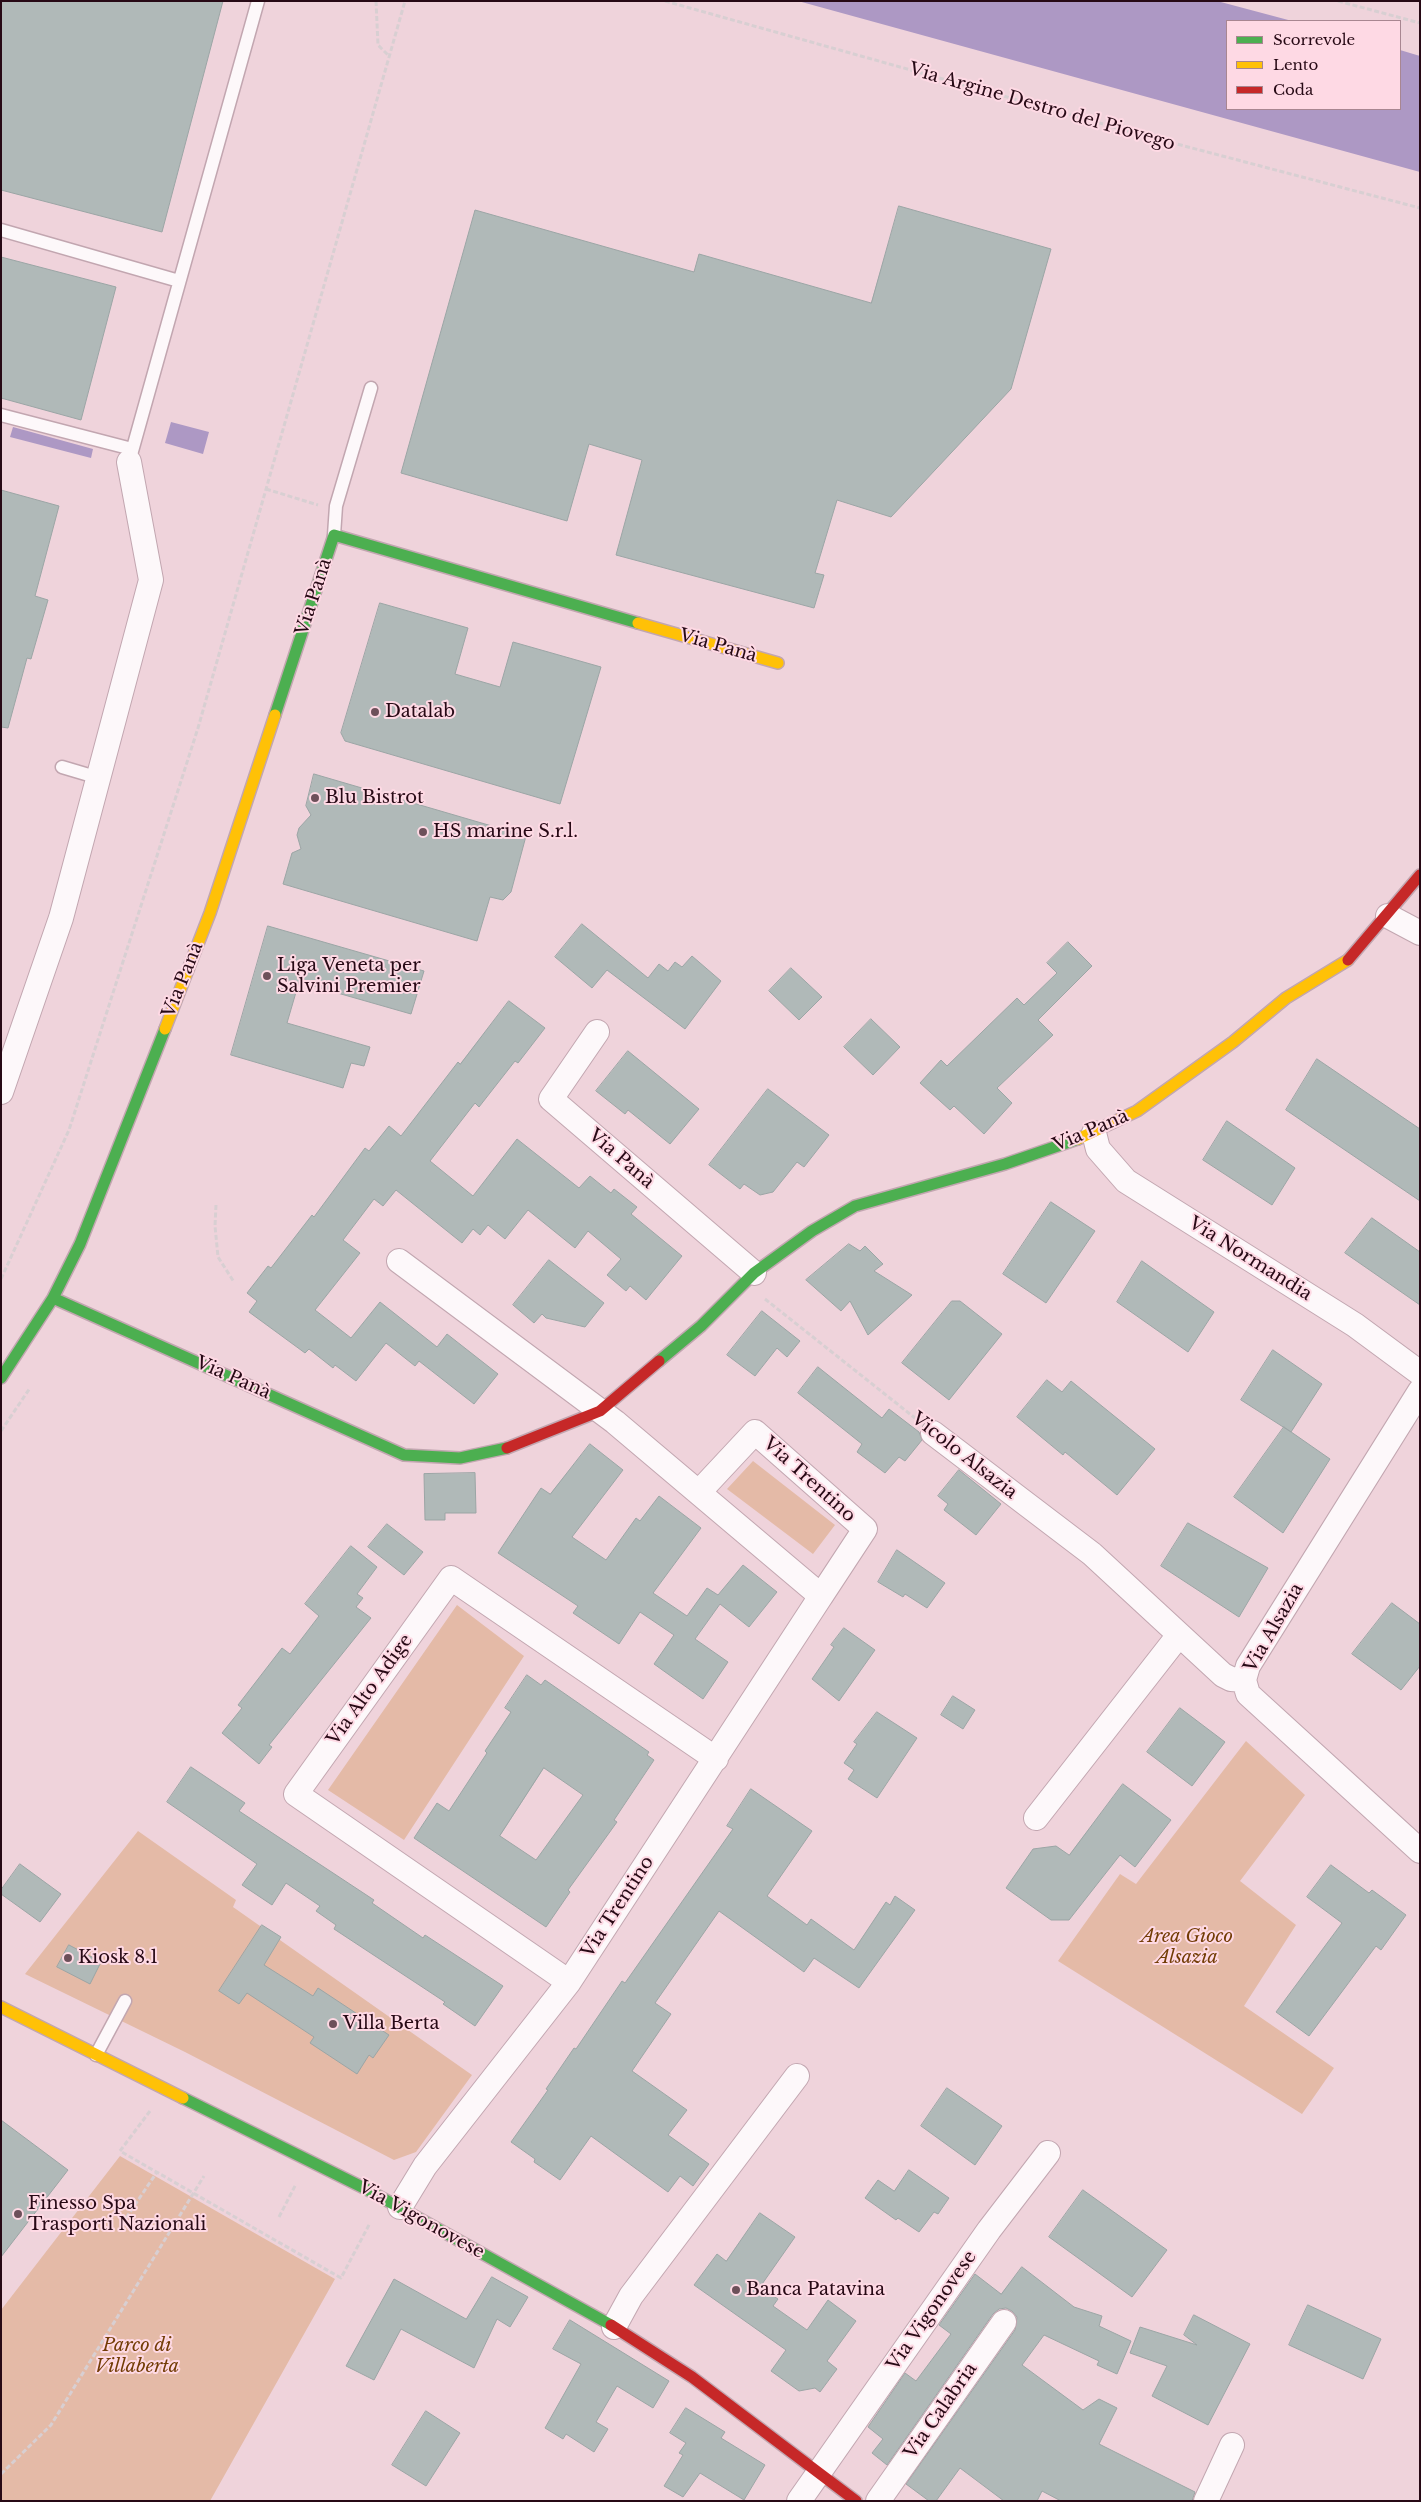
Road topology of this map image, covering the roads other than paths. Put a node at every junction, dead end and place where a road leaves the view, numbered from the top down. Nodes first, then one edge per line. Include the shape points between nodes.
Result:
1 (258, 1) edge
2 (1, 230) edge
3 (179, 281) junction
4 (371, 388) dead end
5 (1, 415) edge
6 (130, 456) junction
7 (334, 535) junction
8 (778, 663) dead end
9 (62, 767) dead end
10 (99, 778) junction
11 (1420, 875) edge
12 (1388, 916) junction
13 (1420, 933) edge
14 (598, 1032) dead end
15 (1, 1092) edge
16 (1094, 1133) junction
17 (399, 1261) dead end
18 (749, 1278) junction
19 (53, 1298) junction
20 (1420, 1373) edge
21 (1, 1378) edge
22 (1420, 1391) edge
23 (600, 1411) junction
24 (933, 1433) road end
25 (699, 1492) junction
26 (821, 1596) junction
27 (1179, 1635) junction
28 (1244, 1680) junction
29 (716, 1759) junction
30 (1036, 1818) dead end
31 (1420, 1851) edge
32 (569, 1982) junction
33 (125, 2001) dead end
34 (1, 2007) edge
35 (96, 2055) junction
36 (797, 2076) dead end
37 (1048, 2152) dead end
38 (392, 2203) junction
39 (1004, 2322) dead end
40 (614, 2326) junction
41 (1232, 2445) dead end
42 (819, 2471) junction
43 (799, 2501) edge
44 (856, 2501) edge
45 (878, 2501) edge
46 (1206, 2501) edge

1 - 3 lane
2 - 3 lane
3 - 6 lane
4 - 7 lane via 335,511
5 - 6 lane
6 - 10 street via 151,580
7 - 8 street, Via Panà
7 - 19 street, Via Panà via 210,913 80,1244
9 - 10 lane
10 - 15 street via 61,918
11 - 12 street, Via Panà
12 - 13 street
12 - 16 street, Via Panà via 1349,960 1286,998 1233,1042 1137,1111
14 - 18 street, Via Panà via 551,1099
16 - 18 street, Via Panà via 1005,1164 854,1206 812,1231
16 - 20 street, Via Normandia via 1098,1149 1126,1181 1355,1325
17 - 23 street
18 - 23 street, Via Panà via 701,1326
19 - 21 street
19 - 23 street, Via Panà via 404,1455 460,1458 514,1447
22 - 28 street, Via Alsazia via 1248,1666
23 - 25 street
24 - 27 street, Vicolo Alsazia via 1092,1554
25 - 26 street
25 - 26 street, Via Trentino via 755,1432 865,1529
26 - 29 street, Via Trentino
27 - 28 street, Vicolo Alsazia via 1223,1675
27 - 30 street
28 - 31 street, Via Alsazia via 1248,1694
29 - 32 street, Via Trentino
29 - 32 street, Via Alto Adige via 451,1578 296,1794
32 - 38 street, Via Trentino via 425,2166
33 - 35 lane
34 - 35 street, Via Vigonovese
35 - 38 street, Via Vigonovese
36 - 40 street via 631,2296
37 - 42 street, Via Vigonovese
38 - 40 street, Via Vigonovese
39 - 45 street, Via Calabria
40 - 42 street, Via Vigonovese via 692,2377
41 - 46 street
42 - 43 street
42 - 44 street, Via Vigonovese

